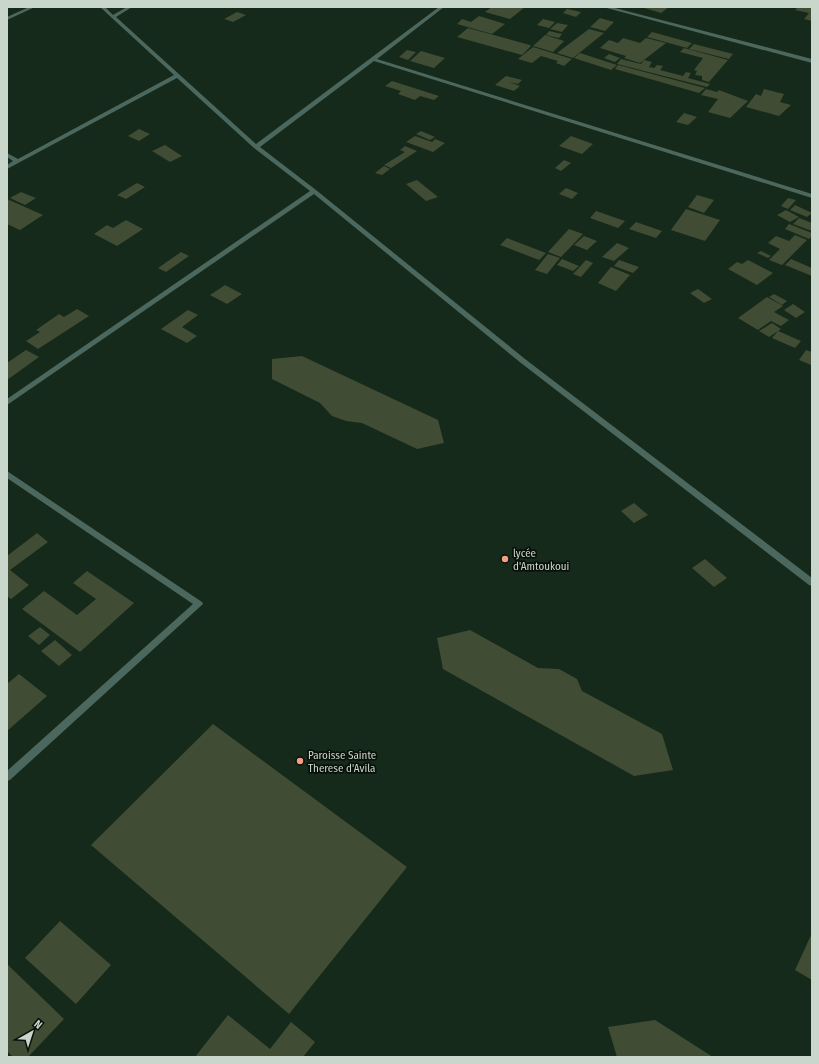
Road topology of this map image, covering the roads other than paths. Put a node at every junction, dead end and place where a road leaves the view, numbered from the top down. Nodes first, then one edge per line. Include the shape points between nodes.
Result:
1 (33, 7) edge
2 (102, 7) edge
3 (130, 7) edge
4 (442, 7) edge
5 (605, 7) edge
6 (113, 17) junction
7 (7, 19) edge
8 (373, 59) junction
9 (812, 61) edge
10 (177, 76) junction
11 (256, 147) junction
12 (7, 155) edge
13 (17, 161) junction
14 (7, 167) edge
15 (314, 191) junction
16 (812, 196) edge
17 (7, 403) edge
18 (7, 474) edge
19 (812, 583) edge
20 (7, 777) edge

1 - 7 street
2 - 6 street
3 - 6 street
4 - 8 street
5 - 9 street
6 - 10 street
8 - 11 street
8 - 16 street
10 - 11 street
10 - 13 street
11 - 15 street
12 - 13 street
13 - 14 street
15 - 17 street
15 - 19 street via 523,361
18 - 20 street via 199,604

